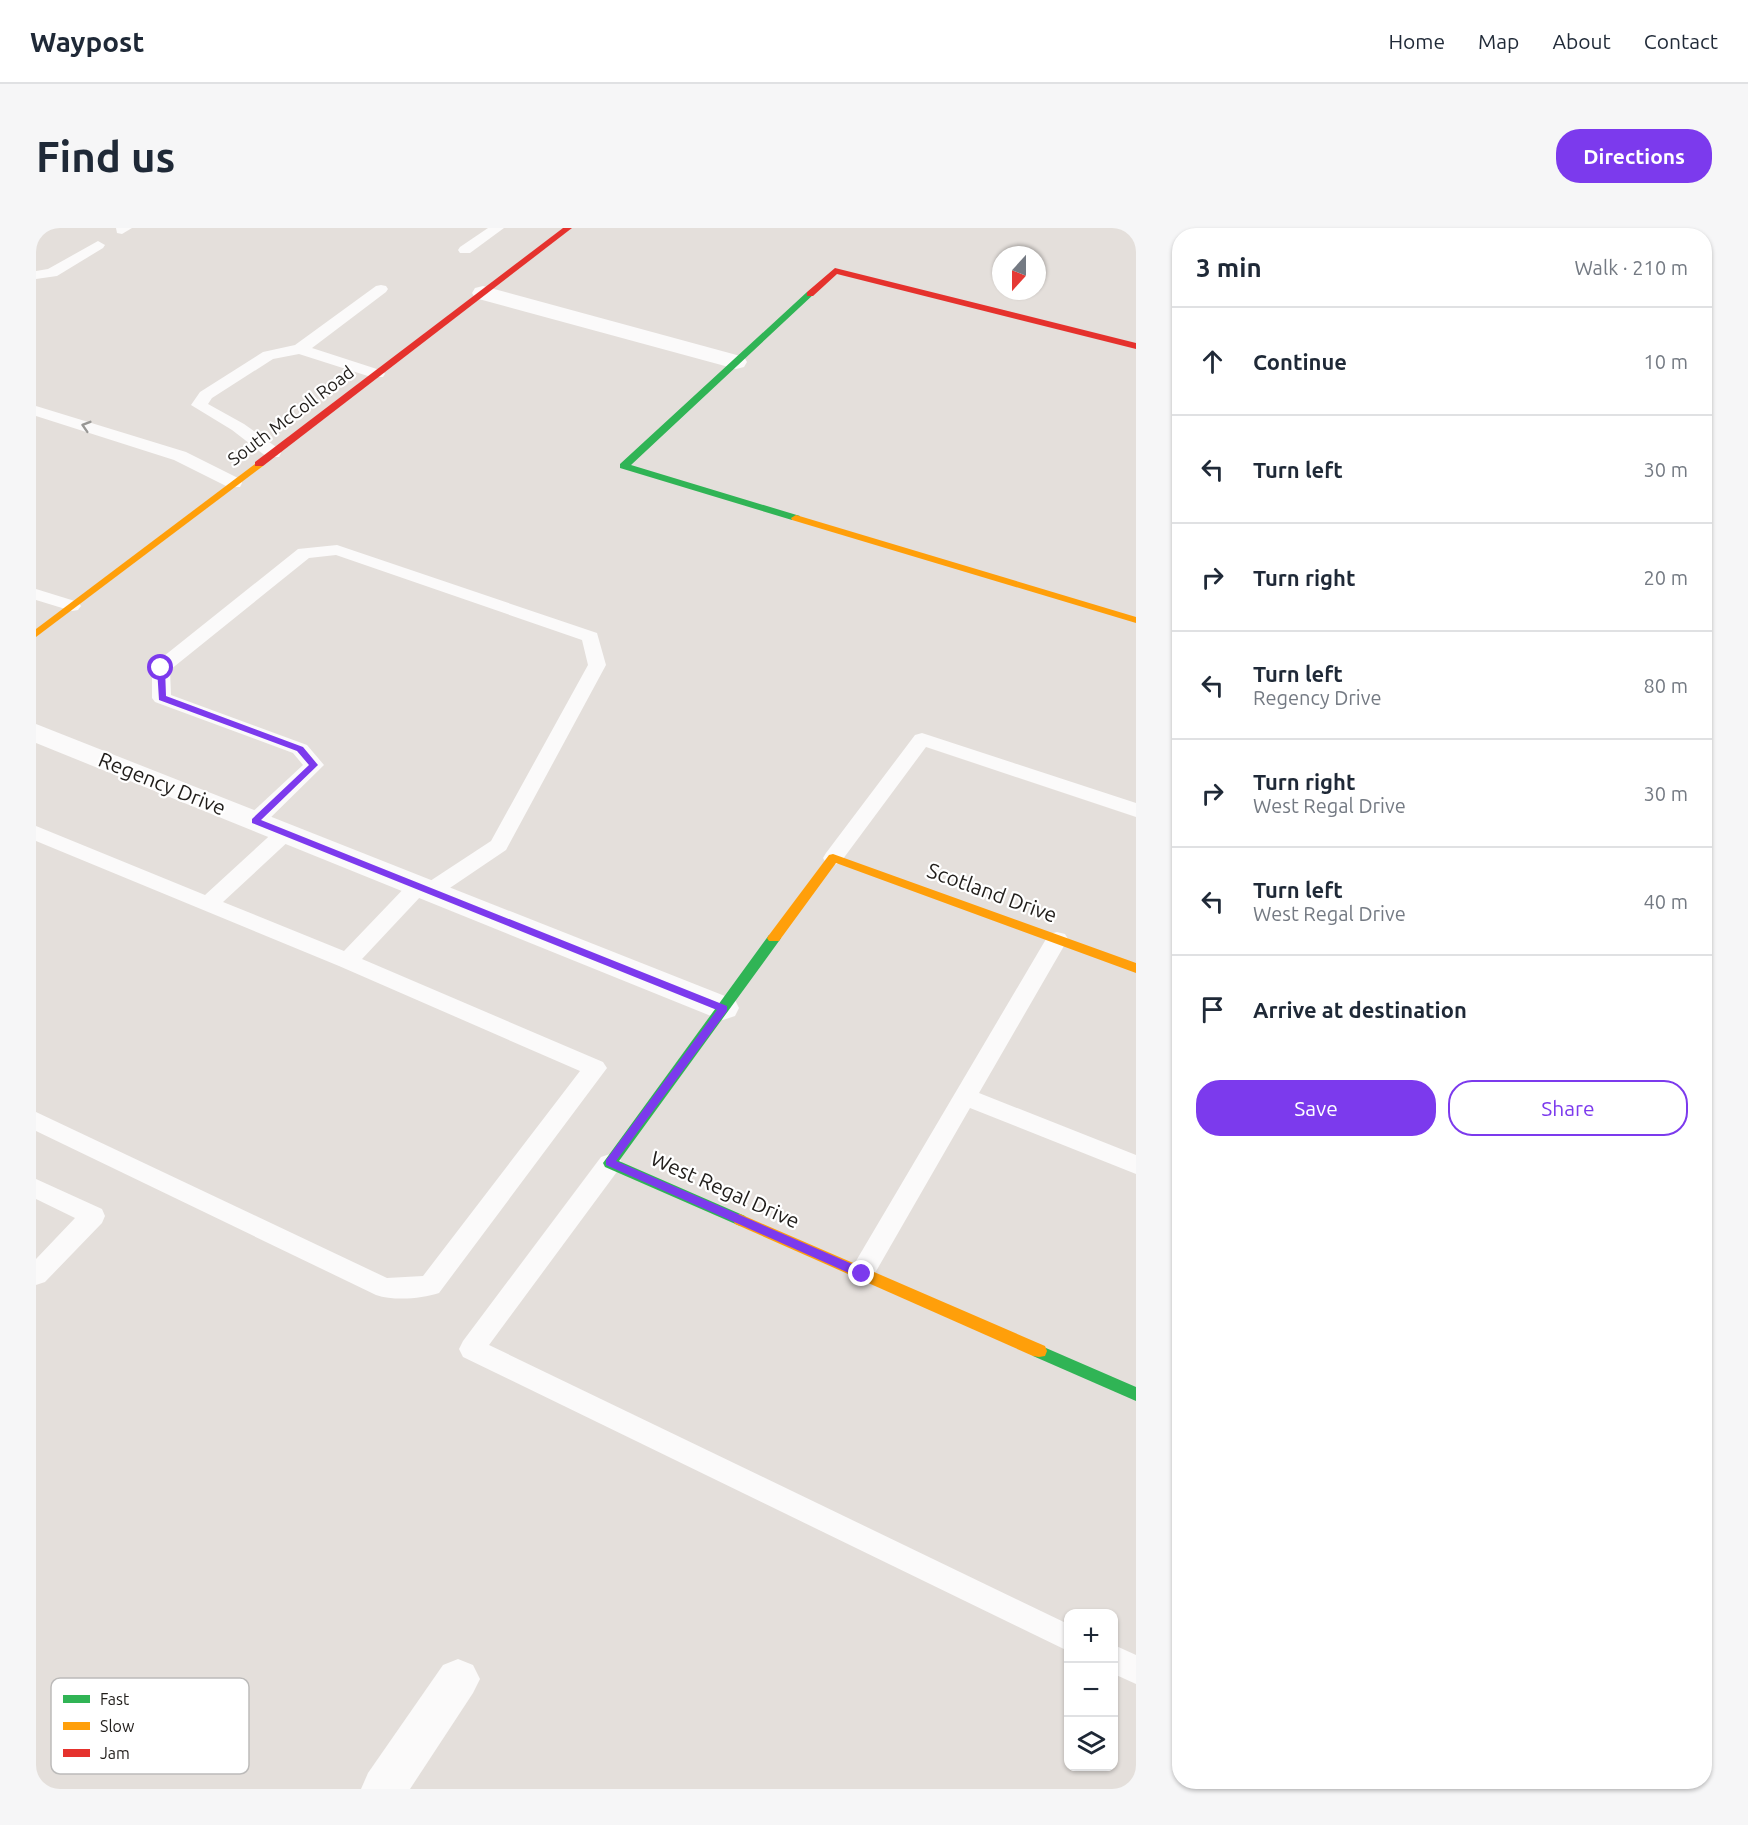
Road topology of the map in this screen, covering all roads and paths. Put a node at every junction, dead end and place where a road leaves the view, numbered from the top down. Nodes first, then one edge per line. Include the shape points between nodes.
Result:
1 (497, 228) edge
2 (568, 228) edge
3 (98, 245) dead end
4 (465, 250) dead end
5 (36, 275) edge
6 (381, 289) dead end
7 (483, 293) junction
8 (1136, 346) edge
9 (300, 349) junction
10 (736, 362) junction
11 (377, 374) junction
12 (36, 411) edge
13 (273, 453) junction
14 (234, 483) junction
15 (36, 594) edge
16 (72, 606) junction
17 (1136, 620) edge
18 (36, 634) edge
19 (36, 733) edge
20 (1136, 810) edge
21 (255, 821) junction
22 (36, 833) edge
23 (285, 833) junction
24 (833, 858) junction
25 (424, 888) junction
26 (208, 904) junction
27 (1057, 939) junction
28 (346, 961) junction
29 (1136, 968) edge
30 (723, 1008) junction
31 (965, 1097) junction
32 (36, 1121) edge
33 (610, 1162) junction
34 (1136, 1165) edge
35 (36, 1188) edge
36 (862, 1274) junction
37 (36, 1275) edge
38 (1136, 1394) edge
39 (1064, 1636) edge
40 (1118, 1661) edge
41 (1136, 1670) edge
42 (458, 1679) dead end
43 (384, 1789) edge

1 - 4 lane
2 - 7 street, South McColl Road
3 - 5 lane via 52,273
6 - 9 lane
7 - 10 street
7 - 11 street, South McColl Road
8 - 10 street via 836,271
9 - 11 lane
9 - 13 lane via 268,355 206,395 199,405
10 - 17 street via 624,466
11 - 13 street, South McColl Road
14 -> 12 lane via 180,456
13 - 14 street, South McColl Road
14 - 16 street, South McColl Road
15 - 16 lane
16 - 18 street, South McColl Road
19 - 21 street, Regency Drive
20 - 24 lane via 922,738
21 - 23 street, Regency Drive
21 - 25 lane via 314,765 300,749 162,698 161,668 304,553 337,550 590,637 597,665 499,845
22 - 26 lane
23 - 25 street, Regency Drive
23 - 26 lane
24 - 27 street, Scotland Drive
24 - 30 street, West Regal Drive
25 - 28 lane
25 - 30 street, Regency Drive
26 - 28 lane
27 - 29 street, Scotland Drive
27 - 31 lane
28 - 32 lane via 594,1068 430,1286 385,1288
30 - 33 street, West Regal Drive
31 - 34 lane
31 - 36 lane
33 - 36 street, West Regal Drive
33 - 39 lane via 472,1349
35 - 37 lane via 93,1216
36 - 38 street, West Regal Drive
40 - 41 lane
42 - 43 street

